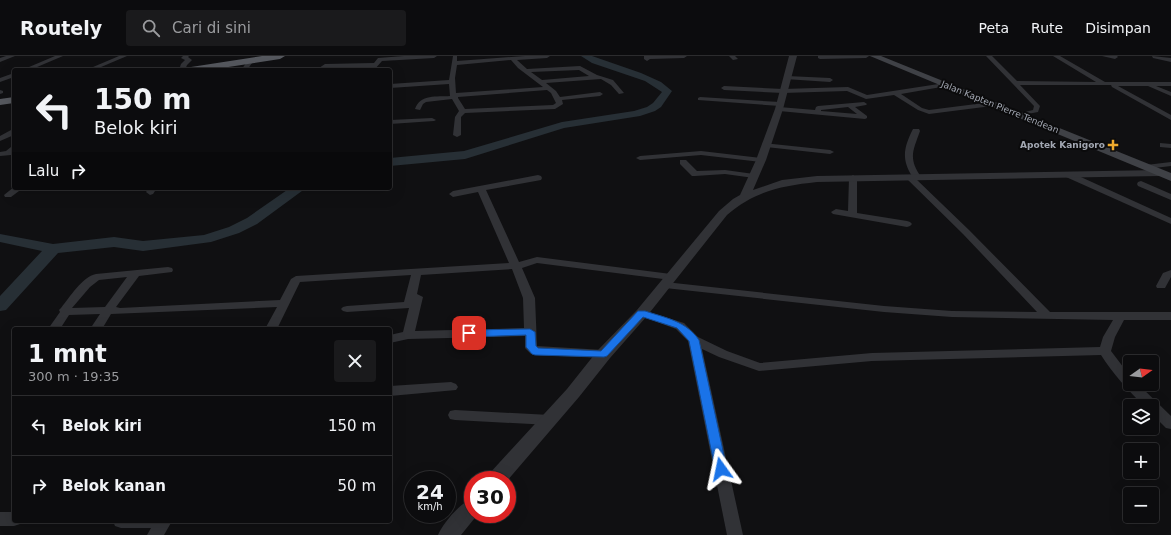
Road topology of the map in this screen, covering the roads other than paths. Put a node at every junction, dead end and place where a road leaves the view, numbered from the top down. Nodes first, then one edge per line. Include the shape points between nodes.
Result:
1 (12, 56) edge
2 (60, 56) edge
3 (124, 56) edge
4 (186, 56) edge
5 (280, 56) edge
6 (291, 56) edge
7 (434, 56) edge
8 (455, 56) edge
9 (547, 56) edge
10 (684, 56) edge
11 (793, 56) edge
12 (866, 56) edge
13 (874, 56) edge
14 (989, 56) edge
15 (1056, 56) edge
16 (1105, 56) edge
17 (1156, 56) edge
18 (401, 57) edge
19 (820, 57) dead end
20 (1115, 57) dead end
21 (39, 58) dead end
22 (264, 58) edge
23 (513, 59) junction
24 (647, 59) dead end
25 (0, 60) edge
26 (50, 60) junction
27 (1171, 60) edge
28 (378, 61) edge
29 (454, 63) junction
30 (247, 66) edge
31 (30, 68) edge
32 (94, 68) edge
33 (183, 68) edge
34 (203, 68) edge
35 (226, 68) edge
36 (322, 68) edge
37 (525, 71) junction
38 (586, 72) junction
39 (566, 73) dead end
40 (12, 76) edge
41 (787, 78) junction
42 (830, 80) dead end
43 (0, 81) edge
44 (451, 82) junction
45 (542, 82) junction
46 (12, 83) edge
47 (1016, 83) junction
48 (1109, 84) junction
49 (1171, 84) edge
50 (945, 85) junction
51 (1147, 85) junction
52 (392, 86) edge
53 (549, 88) junction
54 (578, 88) dead end
55 (598, 88) junction
56 (724, 88) dead end
57 (783, 91) junction
58 (732, 92) dead end
59 (620, 93) dead end
60 (895, 93) junction
61 (1171, 94) edge
62 (0, 95) edge
63 (1144, 95) dead end
64 (454, 96) junction
65 (1133, 96) junction
66 (12, 99) edge
67 (557, 99) junction
68 (700, 99) dead end
69 (734, 101) junction
70 (864, 104) dead end
71 (992, 104) junction
72 (780, 106) junction
73 (850, 106) junction
74 (418, 110) dead end
75 (463, 111) junction
76 (817, 114) junction
77 (1019, 115) junction
78 (1171, 118) edge
79 (432, 120) dead end
80 (392, 122) edge
81 (916, 131) dead end
82 (12, 133) edge
83 (456, 135) dead end
84 (0, 139) edge
85 (0, 142) edge
86 (766, 145) junction
87 (1163, 145) dead end
88 (1171, 146) edge
89 (10, 150) edge
90 (830, 152) dead end
91 (0, 158) edge
92 (640, 158) dead end
93 (761, 160) junction
94 (683, 162) dead end
95 (1171, 164) edge
96 (1146, 167) junction
97 (1069, 175) junction
98 (1165, 175) edge
99 (754, 176) junction
100 (538, 178) dead end
101 (853, 178) junction
102 (913, 178) junction
103 (1141, 184) dead end
104 (16, 190) edge
105 (482, 190) junction
106 (453, 194) dead end
107 (8, 195) dead end
108 (1171, 197) edge
109 (745, 198) junction
110 (836, 212) dead end
111 (852, 215) junction
112 (1171, 221) edge
113 (907, 224) dead end
114 (511, 254) junction
115 (537, 260) junction
116 (517, 266) junction
117 (168, 270) dead end
118 (420, 271) junction
119 (136, 273) junction
120 (1171, 274) edge
121 (668, 281) junction
122 (1161, 286) dead end
123 (284, 302) junction
124 (347, 308) dead end
125 (108, 310) junction
126 (66, 312) junction
127 (642, 314) junction
128 (1047, 316) junction
129 (1171, 316) edge
130 (1120, 317) junction
131 (55, 327) edge
132 (97, 327) edge
133 (272, 327) edge
134 (530, 332) junction
135 (408, 335) junction
136 (392, 339) edge
137 (694, 340) junction
138 (1105, 351) junction
139 (604, 354) junction
140 (451, 387) dead end
141 (392, 391) edge
142 (455, 415) dead end
143 (550, 420) junction
144 (1171, 424) edge
145 (504, 471) edge
146 (464, 516) edge
147 (0, 519) edge
148 (12, 519) edge
149 (163, 523) edge
150 (155, 535) edge
151 (448, 535) edge
152 (734, 535) edge

1 - 25 street
2 - 26 street
3 - 32 street
4 - 33 street via 184,58 189,60
5 - 22 highway
6 - 22 highway
7 - 18 street
8 - 29 street
9 - 23 street
10 - 24 street via 646,57
11 - 41 street
12 - 19 street
13 - 50 main road, Jalan Kapten Pierre Tendean
14 - 47 street
15 - 48 street
16 - 20 street
17 - 27 street
18 - 28 street
21 - 26 street
22 - 30 highway
22 - 34 highway
23 - 29 street
23 - 37 street
26 - 31 street
28 - 36 street
29 - 44 street
30 - 35 highway
37 - 38 street via 580,68
37 - 45 street
38 - 39 street
38 - 55 street
40 - 43 street
41 - 42 street
41 - 57 street
43 - 46 street
44 - 52 street
44 - 64 street
45 - 53 street
45 - 55 street
47 - 48 street
47 - 77 street via 1037,106 1036,111
48 - 51 street
48 - 65 street
49 - 51 street
50 - 60 street
50 - 71 main road, Jalan Kapten Pierre Tendean
51 - 61 street
53 - 64 street
53 - 67 street
54 - 55 street
55 - 59 street via 615,83
55 - 67 street
56 - 57 street
57 - 60 street via 848,89 866,97
57 - 72 street
58 - 69 street
60 - 71 street via 926,112
62 - 66 highway
63 - 65 street
64 - 74 street via 424,100
64 - 75 street
65 - 78 street
67 - 75 street via 560,104 555,107
68 - 69 street
69 - 72 street
70 - 73 street
71 - 77 main road, Jalan Kapten Pierre Tendean
72 - 76 street
72 - 86 street
73 - 76 street via 818,108
73 - 76 street via 865,117
75 - 83 street via 458,117
77 - 96 main road, Jalan Kapten Pierre Tendean
79 - 80 street
81 - 102 street via 907,156
82 - 84 street
85 - 89 street
86 - 90 street
86 - 93 street
87 - 88 street
89 - 91 street
92 - 93 street via 701,153
93 - 99 street
94 - 99 street via 695,174 725,172
95 - 96 street
96 - 98 main road, Jalan Kapten Pierre Tendean
97 - 98 street
97 - 102 street
97 - 112 street
99 - 109 street
100 - 105 street
101 - 102 street
101 - 109 street via 782,183
101 - 111 street
102 - 128 street
103 - 108 street
104 - 107 street
105 - 106 street
105 - 114 street
109 - 121 street via 737,201 723,214
110 - 111 street
111 - 113 street
114 - 115 street
114 - 116 street
115 - 116 street
115 - 121 street
116 - 118 street
116 - 134 street via 529,298
117 - 119 street
118 - 123 street via 296,279
118 - 124 street via 409,305
118 - 135 street
119 - 125 street
119 - 126 street via 96,276 65,310
120 - 122 street via 1167,274
121 - 127 street
121 - 128 street via 884,309 952,314
123 - 125 street
123 - 133 street
125 - 126 street
125 - 132 street
126 - 131 street
127 - 137 street via 680,326
127 - 139 street
128 - 130 street
129 - 130 street
130 - 138 street via 1108,337
134 - 135 street
134 - 139 street via 531,347 535,351
135 - 136 street
137 - 138 street via 758,367 872,357
137 - 152 street
138 - 144 street via 1128,384
139 - 143 street
140 - 141 street
142 - 143 street
143 - 145 street
146 - 151 street
147 - 148 street
149 - 150 street

